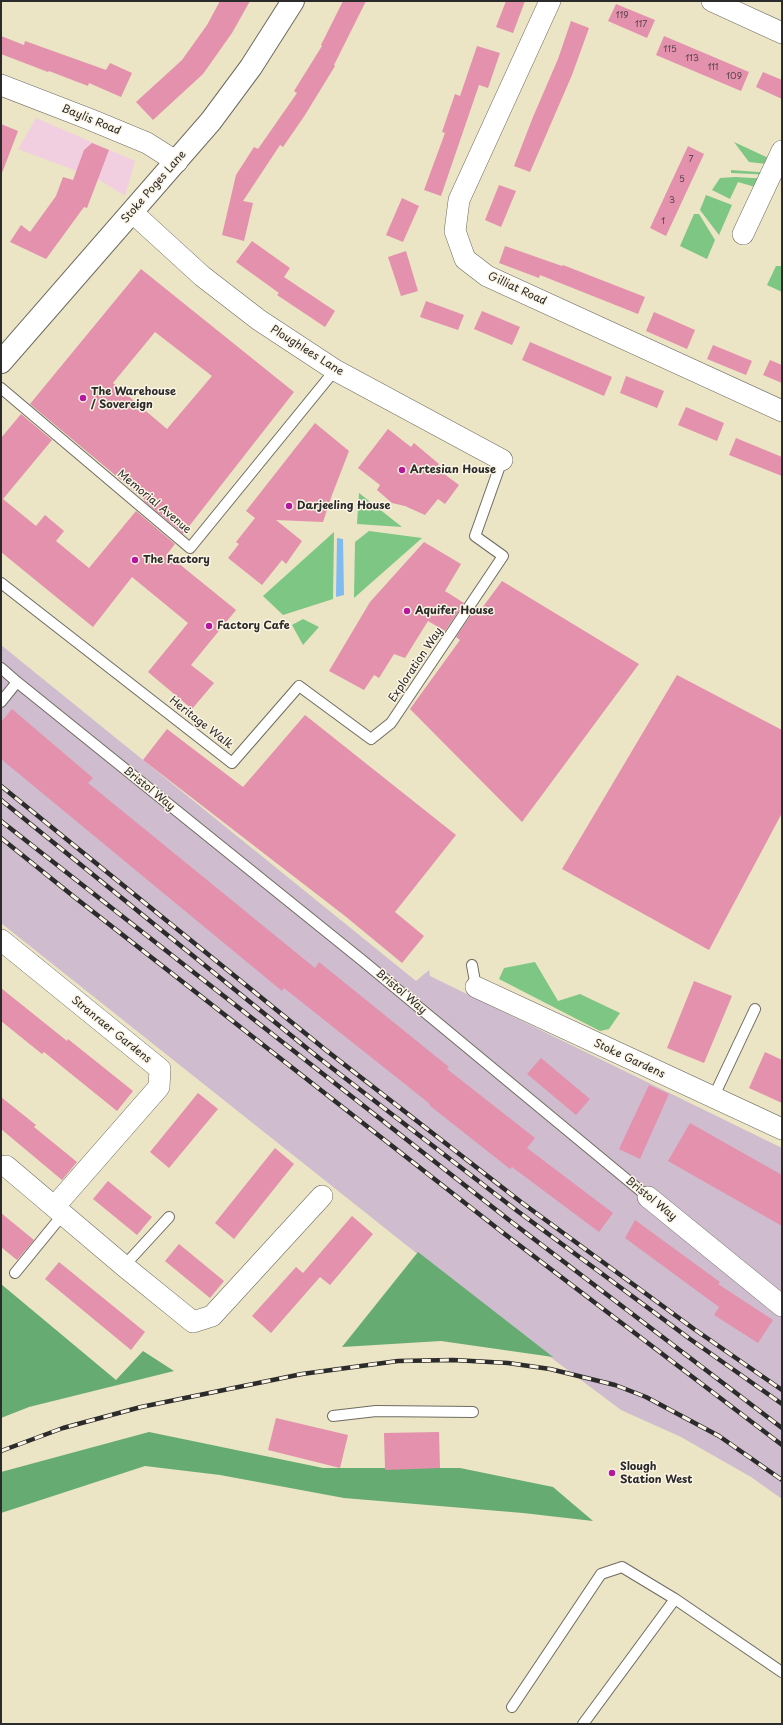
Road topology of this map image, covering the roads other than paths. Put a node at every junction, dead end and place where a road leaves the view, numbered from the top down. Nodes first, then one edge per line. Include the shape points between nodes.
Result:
1 (293, 1) edge
2 (550, 1) edge
3 (712, 1) edge
4 (782, 33) edge
5 (1, 85) edge
6 (782, 151) edge
7 (177, 162) junction
8 (132, 212) junction
9 (744, 234) dead end
10 (1, 362) edge
11 (335, 370) junction
12 (1, 388) edge
13 (782, 411) edge
14 (502, 460) joint
15 (1, 583) edge
16 (1, 668) edge
17 (16, 682) junction
18 (1, 702) edge
19 (391, 723) joint
20 (1, 940) edge
21 (472, 965) dead end
22 (476, 987) joint
23 (755, 1009) dead end
24 (713, 1098) junction
25 (782, 1129) edge
26 (6, 1166) dead end
27 (322, 1196) dead end
28 (648, 1197) joint
29 (60, 1210) junction
30 (169, 1217) dead end
31 (124, 1266) junction
32 (15, 1273) dead end
33 (782, 1306) edge
34 (473, 1412) dead end
35 (333, 1416) dead end
36 (676, 1599) junction
37 (782, 1672) edge
38 (512, 1707) dead end
39 (583, 1724) edge

1 - 7 street, Stoke Poges Lane via 251,67
2 - 13 street, Gilliat Road via 459,200 455,231 465,259 487,276
3 - 4 street
5 - 7 street, Baylis Road via 147,143
6 - 9 street
7 - 8 street, Stoke Poges Lane
8 - 10 street, Stoke Poges Lane
8 - 11 street, Ploughlees Lane via 208,281 259,320
11 - 12 lane, Memorial Avenue via 190,548
11 - 14 street, Ploughlees Lane
14 - 19 lane, Exploration Way via 475,536 503,556
15 - 19 lane, Heritage Walk via 232,763 299,686 371,740
16 - 17 lane, Bristol Way
17 - 18 lane
17 - 28 lane, Bristol Way via 363,961
20 - 29 street, Stranraer Gardens via 160,1069 158,1087
21 - 22 lane
22 - 24 street, Stoke Gardens
23 - 24 lane
24 - 25 street, Stoke Gardens
26 - 29 street
27 - 31 street via 212,1316 193,1322
28 - 33 street, Bristol Way
29 - 31 street
29 - 32 lane
30 - 31 lane
34 - 35 lane via 376,1411
36 - 37 lane
36 - 38 lane via 622,1567 601,1574
36 - 39 lane

